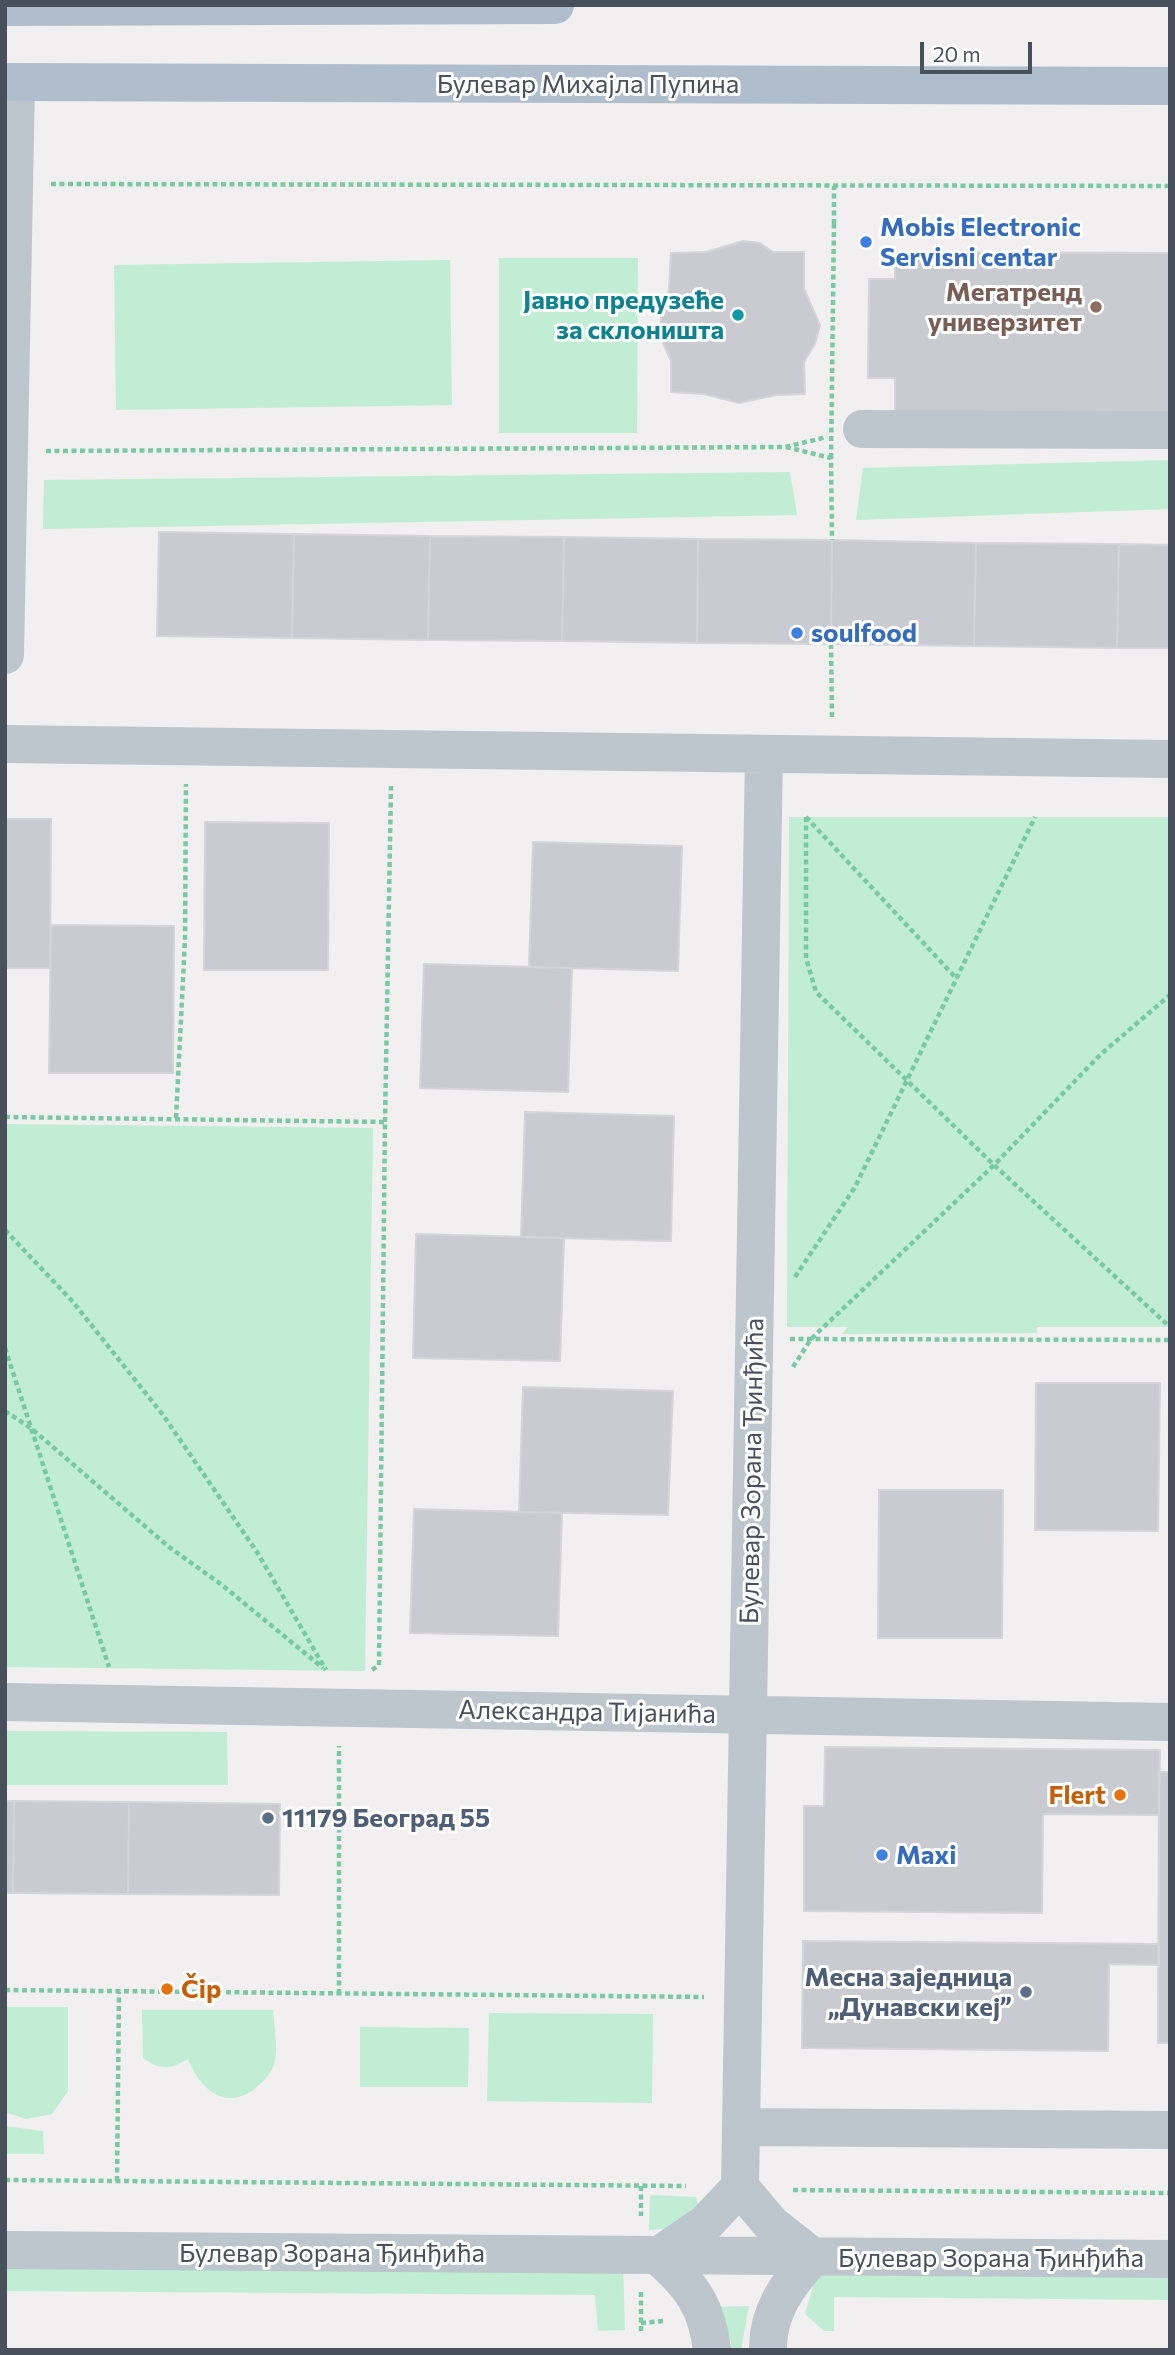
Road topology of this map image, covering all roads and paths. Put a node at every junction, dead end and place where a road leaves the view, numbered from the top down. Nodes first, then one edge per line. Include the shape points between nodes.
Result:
1 (555, 5) edge
2 (255, 6) edge
3 (27, 7) edge
4 (11, 82) edge
5 (1170, 86) edge
6 (15, 184) junction
7 (834, 186) junction
8 (1170, 186) edge
9 (862, 429) joint
10 (1170, 430) edge
11 (785, 447) junction
12 (9, 451) junction
13 (831, 458) junction
14 (832, 541) dead end
15 (5, 639) edge
16 (831, 644) dead end
17 (5, 655) edge
18 (5, 744) edge
19 (392, 749) junction
20 (764, 754) junction
21 (832, 755) junction
22 (1170, 759) edge
23 (1035, 817) dead end
24 (184, 827) dead end
25 (957, 979) junction
26 (1170, 995) edge
27 (908, 1080) junction
28 (5, 1117) edge
29 (176, 1118) junction
30 (385, 1122) junction
31 (994, 1165) junction
32 (5, 1230) edge
33 (791, 1283) dead end
34 (1170, 1327) edge
35 (754, 1339) junction
36 (811, 1339) junction
37 (1170, 1340) edge
38 (5, 1348) edge
39 (753, 1401) junction
40 (5, 1411) edge
41 (32, 1429) junction
42 (327, 1671) junction
43 (353, 1695) junction
44 (5, 1702) edge
45 (122, 1704) junction
46 (748, 1715) junction
47 (1170, 1723) edge
48 (5, 1990) edge
49 (119, 1992) junction
50 (339, 1994) junction
51 (744, 1998) junction
52 (741, 2127) junction
53 (1170, 2130) edge
54 (5, 2179) edge
55 (117, 2181) junction
56 (641, 2186) junction
57 (740, 2187) junction
58 (1170, 2193) edge
59 (641, 2219) dead end
60 (5, 2250) edge
61 (813, 2257) junction
62 (1170, 2259) edge
63 (650, 2268) junction
64 (641, 2330) dead end
65 (712, 2350) edge
66 (768, 2350) edge

1 - 2 main road
2 - 3 main road
4 - 5 main road, Булевар Михајла Пупина
4 - 6 street
6 - 7 path
6 - 12 street
7 - 8 path
7 - 13 path, bridge
9 - 10 street
9 - 11 path
11 - 12 path
11 - 13 path
12 - 15 street
13 - 14 path
15 - 17 street
16 - 21 path
18 - 19 street
19 - 20 street
19 - 30 path
20 - 21 street
20 - 35 street, Булевар Зорана Ђинђића
21 - 22 street
23 - 25 path
24 - 29 path via 185,940
25 - 27 path
25 - 27 path via 806,817 806,958 816,992
26 - 31 path via 1101,1054
27 - 31 path
27 - 33 path via 855,1187
28 - 29 path
29 - 30 path
30 - 43 path via 379,1665
31 - 34 path
31 - 36 path
32 - 42 path via 73,1302 163,1415 257,1552
35 - 36 path
35 - 39 street, Булевар Зорана Ђинђића
36 - 37 path
36 - 39 path via 794,1366
38 - 41 path
39 - 46 street, Булевар Зорана Ђинђића
40 - 41 path
41 - 42 path via 169,1547
41 - 45 path
42 - 43 path
43 - 45 street, Александра Тијанића
43 - 46 street, Александра Тијанића
43 - 50 path via 339,1742
44 - 45 street, Александра Тијанића
46 - 47 street, Александра Тијанића
46 - 51 street, Булевар Зорана Ђинђића
48 - 49 path
49 - 50 path
49 - 55 path
50 - 51 path
51 - 52 street, Булевар Зорана Ђинђића
52 - 53 street
52 - 57 street, Булевар Зорана Ђинђића
54 - 55 path
55 - 56 path
56 - 57 path
56 - 59 path
57 - 58 path via 839,2193
57 - 61 street, Булевар Зорана Ђинђића via 771,2224
57 - 63 street via 705,2224
60 - 63 street, Булевар Зорана Ђинђића
61 - 62 street, Булевар Зорана Ђинђића
61 - 63 street, Булевар Зорана Ђинђића
61 - 66 street via 792,2278 778,2304
63 - 64 path
63 - 65 street via 674,2270 703,2305

